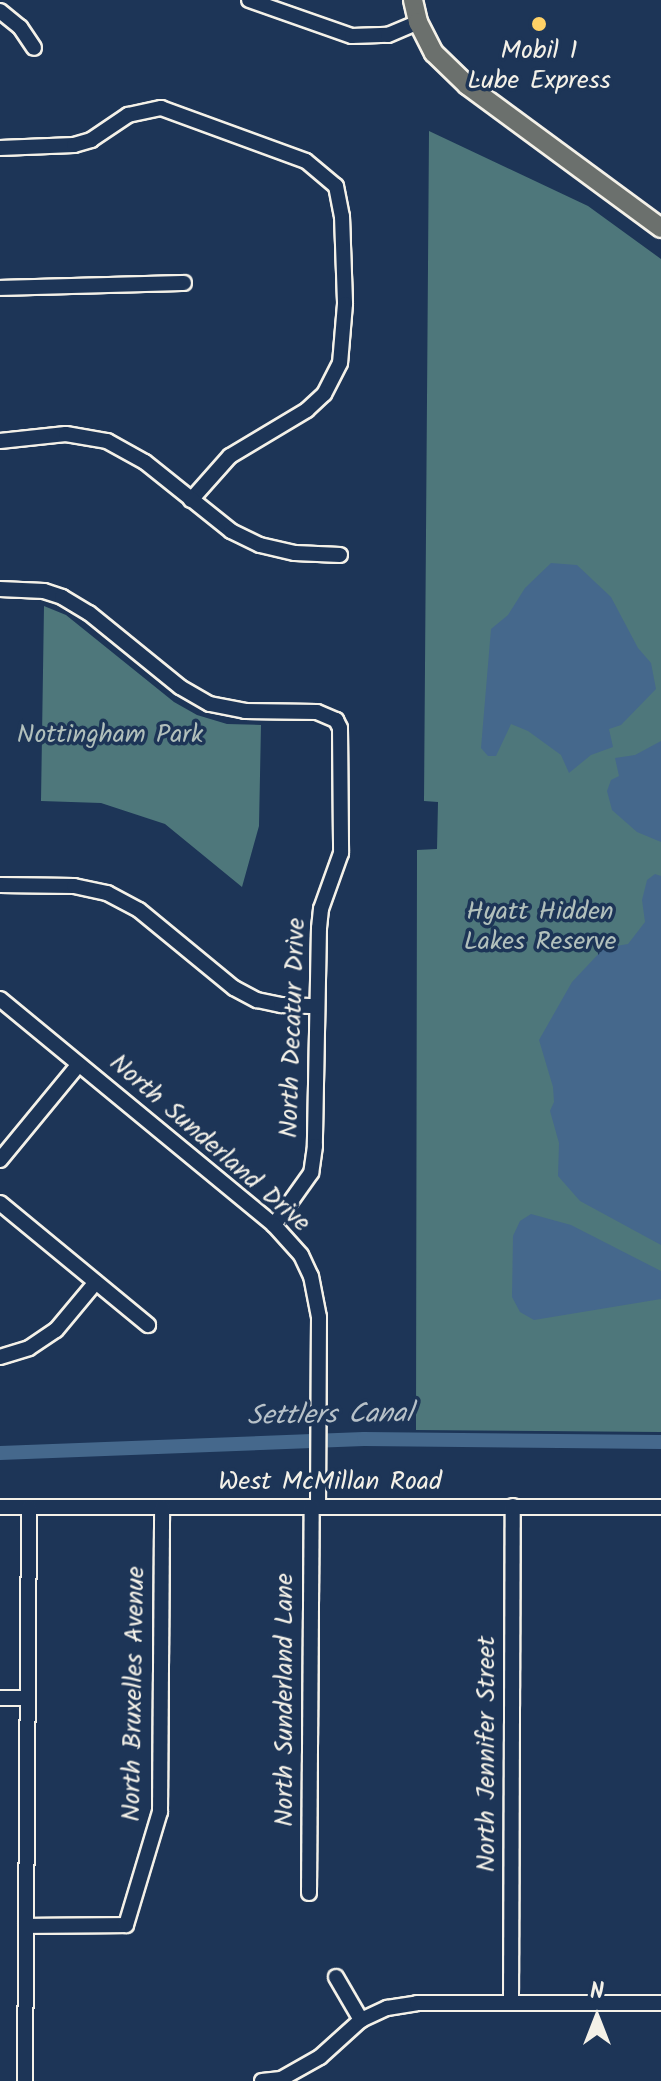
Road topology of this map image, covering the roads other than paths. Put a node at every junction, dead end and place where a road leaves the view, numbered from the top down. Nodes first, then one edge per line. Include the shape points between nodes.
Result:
1 (249, 0) edge
2 (413, 0) edge
3 (0, 11) edge
4 (418, 22) junction
5 (34, 48) dead end
6 (0, 148) edge
7 (661, 228) edge
8 (184, 283) dead end
9 (0, 288) edge
10 (0, 441) edge
11 (191, 500) junction
12 (340, 555) dead end
13 (0, 589) edge
14 (0, 885) edge
15 (0, 999) edge
16 (317, 1006) junction
17 (79, 1064) junction
18 (0, 1160) edge
19 (0, 1203) edge
20 (274, 1225) junction
21 (96, 1282) junction
22 (148, 1325) dead end
23 (0, 1357) edge
24 (513, 1506) junction
25 (0, 1507) edge
26 (29, 1507) junction
27 (162, 1507) junction
28 (315, 1507) junction
29 (661, 1507) edge
30 (0, 1698) edge
31 (27, 1698) junction
32 (309, 1893) dead end
33 (26, 1926) junction
34 (336, 1977) dead end
35 (511, 2003) junction
36 (661, 2003) edge
37 (361, 2020) junction
38 (25, 2081) edge
39 (262, 2081) edge

1 - 4 street via 352,36 388,35
2 - 4 main road
3 - 5 street
4 - 7 main road via 434,53 467,85
6 - 11 street via 74,145 128,115 161,108 306,161 336,186 345,304 340,363 324,394 307,410 230,456
8 - 9 street
10 - 11 street via 66,434 107,441 145,462
11 - 12 street via 231,531 260,545
13 - 16 street, North Decatur Drive via 62,597 210,704 245,711 317,712 336,720 342,736 341,853 321,909
14 - 16 street via 74,886 107,893 139,910 234,988 257,1000
15 - 17 street, North Sunderland Drive
16 - 20 street, North Decatur Drive via 311,1173
17 - 18 street
17 - 20 street, North Sunderland Drive
19 - 21 street
20 - 28 street, North Sunderland Drive via 301,1255 317,1298
21 - 22 street
21 - 23 street via 56,1330 29,1348
24 - 28 street, West McMillan Road
24 - 29 street, West McMillan Road
24 - 35 street, North Jennifer Street
25 - 26 street, West McMillan Road
26 - 27 street, West McMillan Road
26 - 31 street
27 - 28 street, West McMillan Road
27 - 33 street, North Bruxelles Avenue via 160,1812 126,1925
28 - 32 street, North Sunderland Lane
30 - 31 street
31 - 33 street
33 - 38 street
34 - 37 street
35 - 36 street
35 - 37 street via 417,2003
37 - 39 street via 320,2057 281,2079

